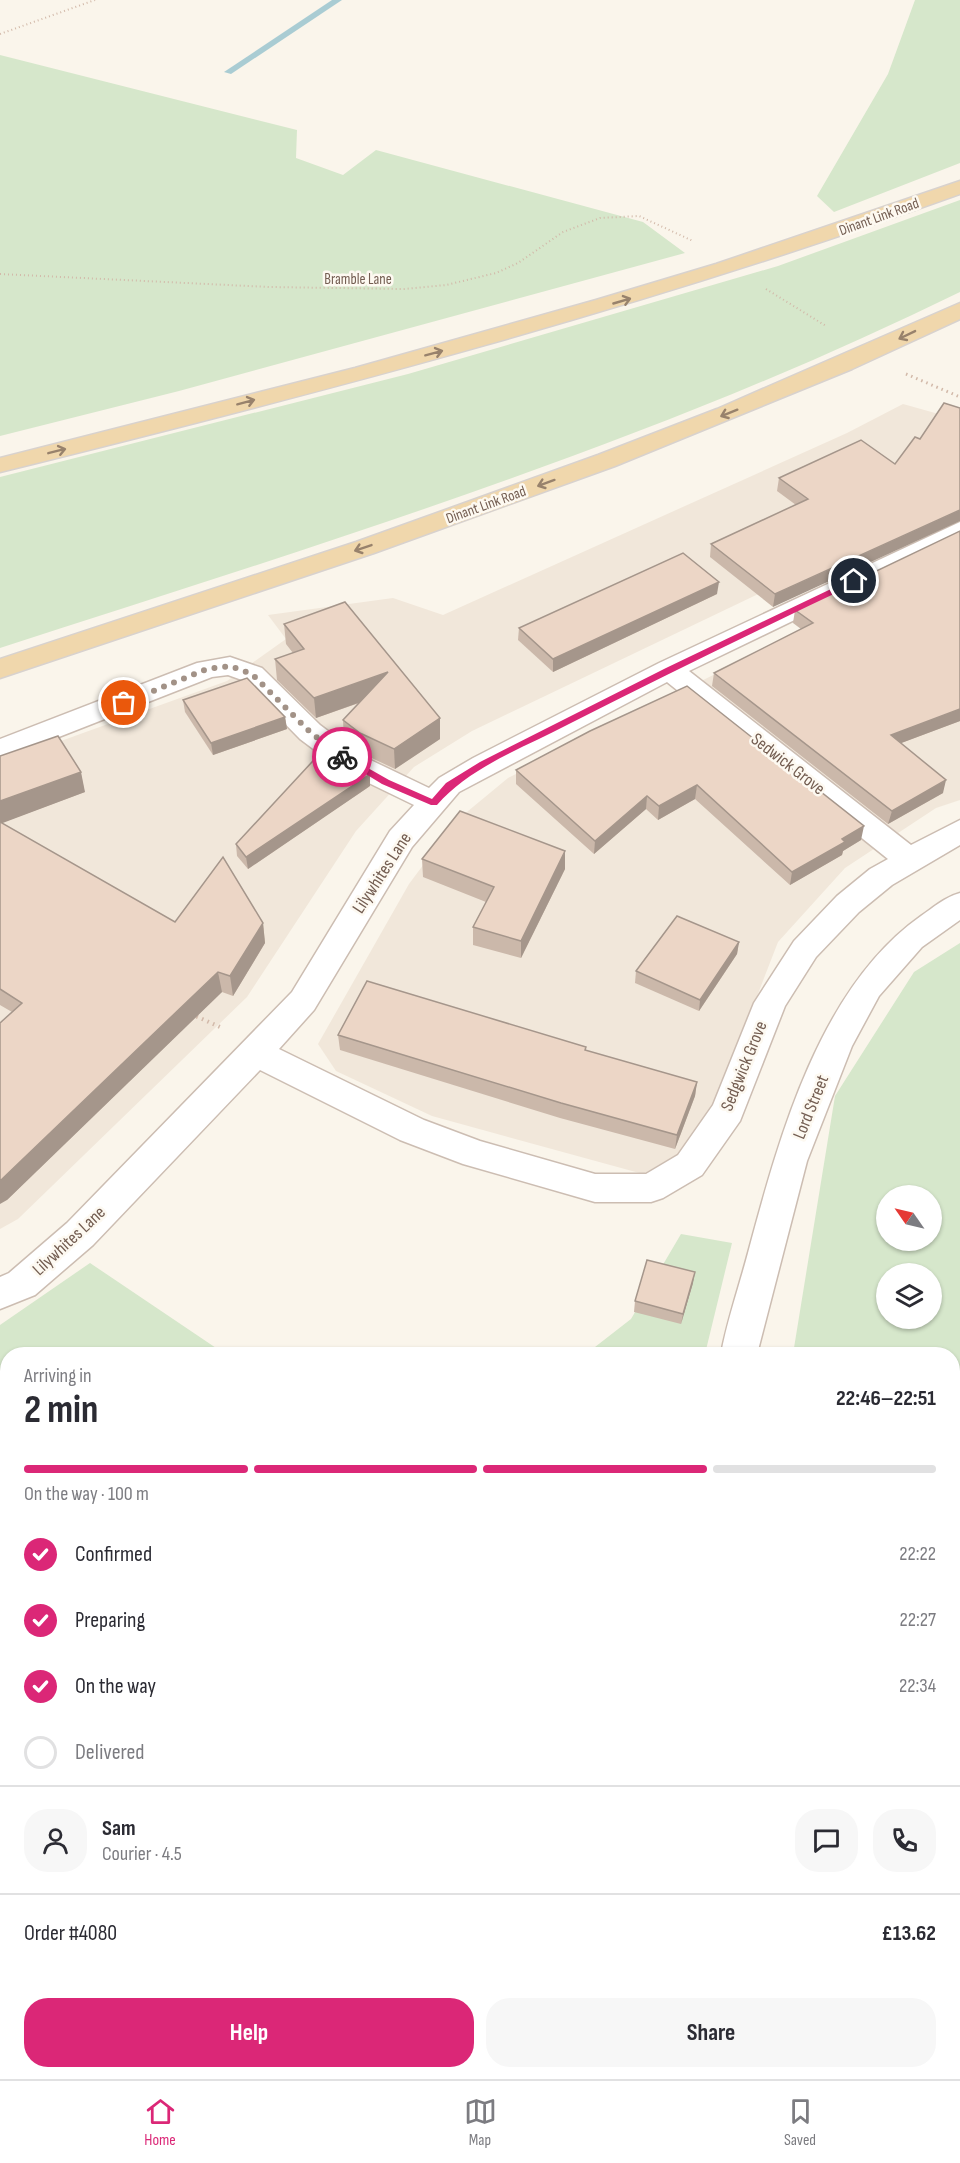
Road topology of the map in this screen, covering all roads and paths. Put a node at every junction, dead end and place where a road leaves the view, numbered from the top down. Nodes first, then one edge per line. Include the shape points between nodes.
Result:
1 (94, 0) edge
2 (0, 34) edge
3 (960, 187) edge
4 (693, 241) dead end
5 (0, 274) edge
6 (765, 288) dead end
7 (960, 310) edge
8 (826, 326) dead end
9 (903, 372) dead end
10 (960, 397) edge
11 (0, 465) edge
12 (960, 530) edge
13 (0, 669) edge
14 (669, 669) junction
15 (0, 750) edge
16 (434, 803) junction
17 (960, 831) edge
18 (908, 859) junction
19 (960, 904) edge
20 (182, 1010) edge
21 (213, 1035) dead end
22 (256, 1053) junction
23 (0, 1293) edge
24 (741, 1347) edge

1 - 2 path
11 -> 3 main road, Dinant Link Road via 628,300 770,255
4 - 5 path, Bramble Lane via 639,216 600,218 563,232 496,273 446,285 404,289 269,288
6 - 8 path
7 -> 13 main road, Dinant Link Road via 788,389 647,446 468,512
9 - 10 path
12 - 14 street, Lilywhites Lane
14 - 16 street, Lilywhites Lane via 483,765 449,785
14 - 18 street, Sedwick Grove
15 - 16 street via 207,669 230,666 252,674 310,732 350,762
16 - 22 street, Lilywhites Lane via 401,839 303,1001
17 - 18 street, Sedgwick Grove
18 - 22 street, Sedgwick Grove via 848,904 805,949 770,1003 728,1111 690,1165 651,1188 596,1188 475,1154 412,1130
19 - 24 street, Lord Street via 911,939 867,987 852,1011 790,1161
20 - 21 path via 221,1028
22 - 23 street, Lilywhites Lane via 80,1234 22,1284

